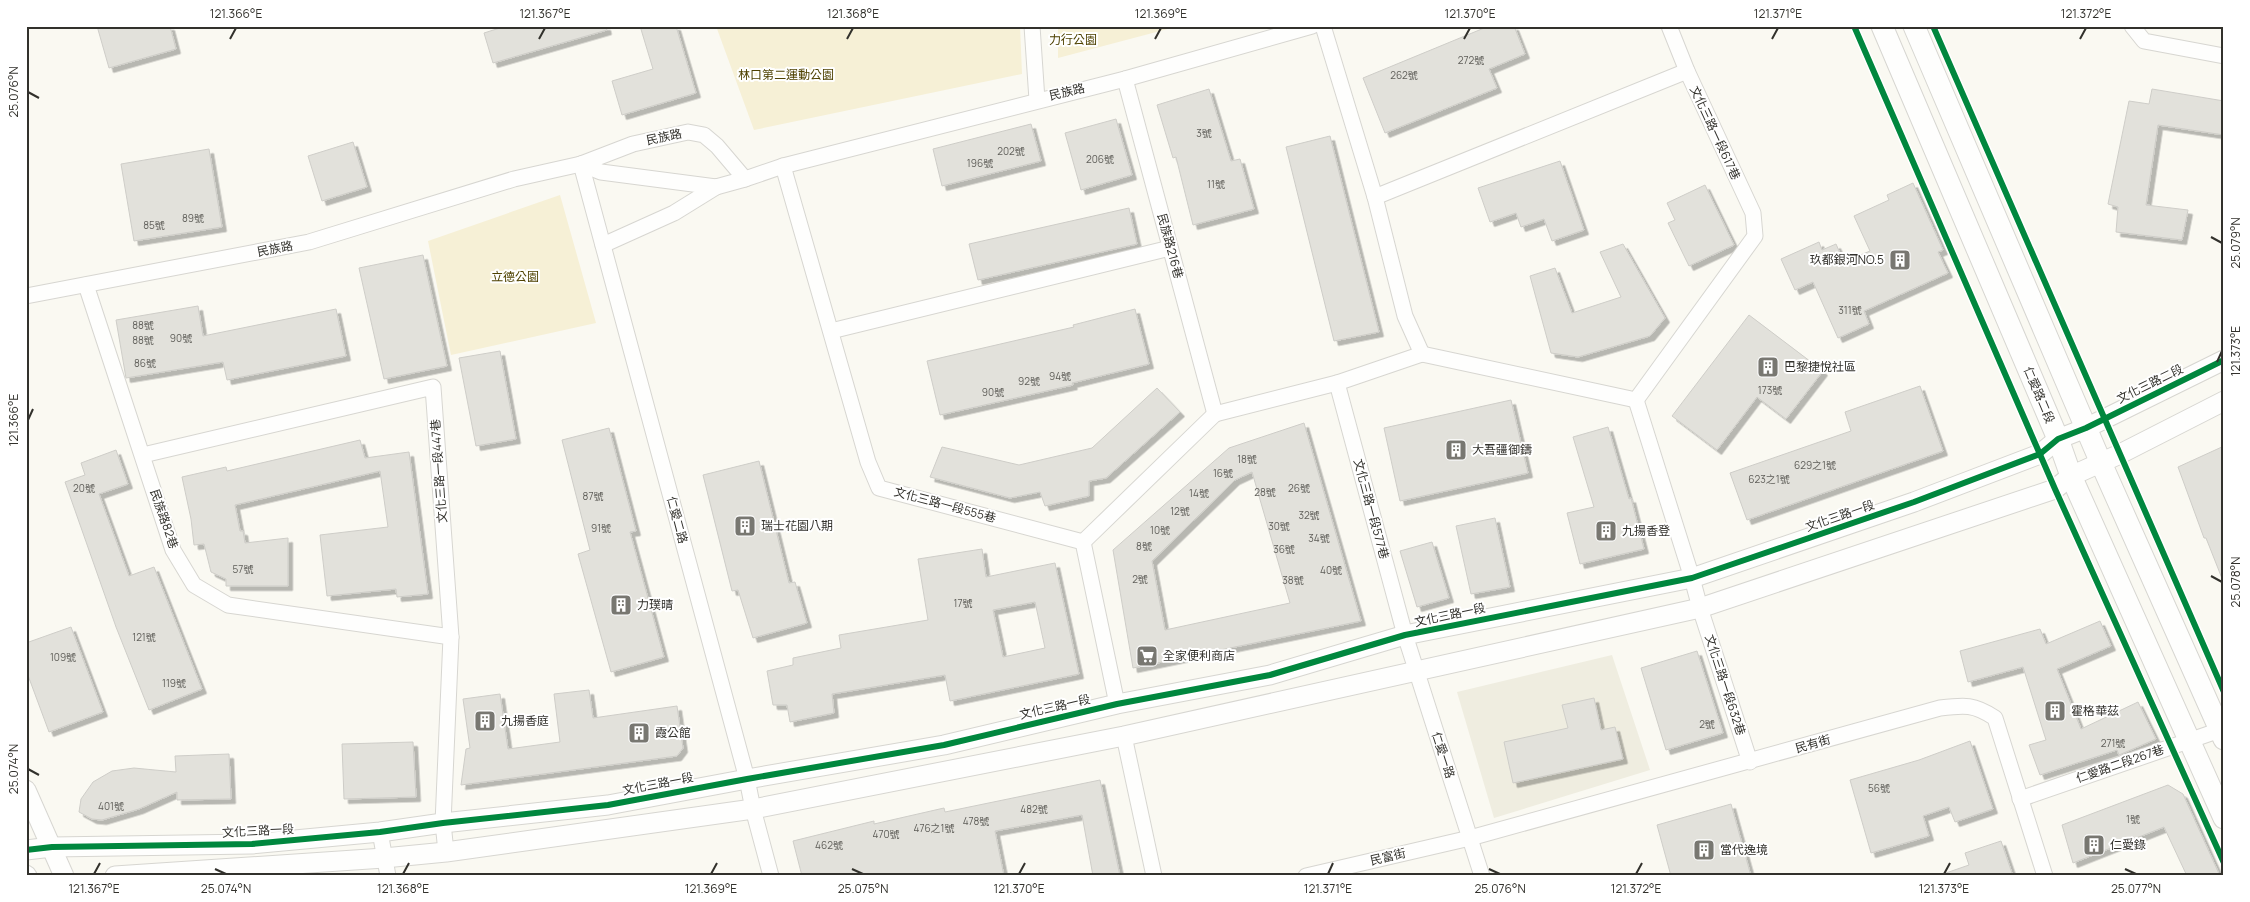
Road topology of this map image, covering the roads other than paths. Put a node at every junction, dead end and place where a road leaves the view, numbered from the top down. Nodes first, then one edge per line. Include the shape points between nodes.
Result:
1 (1032, 26) edge
2 (1312, 26) edge
3 (1324, 26) edge
4 (1669, 26) edge
5 (1882, 26) edge
6 (1914, 26) edge
7 (2132, 26) edge
8 (1269, 32) edge
9 (2224, 56) edge
10 (1686, 71) junction
11 (1125, 79) junction
12 (1037, 100) junction
13 (581, 164) junction
14 (782, 166) junction
15 (745, 179) junction
16 (716, 187) junction
17 (1375, 197) junction
18 (603, 245) junction
19 (1170, 248) junction
20 (86, 285) junction
21 (26, 296) edge
22 (831, 331) junction
23 (1422, 354) junction
24 (2224, 360) edge
25 (1337, 383) junction
26 (1636, 400) junction
27 (2224, 401) edge
28 (1215, 414) junction
29 (2086, 428) junction
30 (2058, 439) junction
31 (143, 456) junction
32 (2100, 464) junction
33 (2071, 476) junction
34 (1083, 542) junction
35 (1692, 578) junction
36 (1700, 608) junction
37 (1405, 635) junction
38 (451, 637) junction
39 (1416, 670) junction
40 (1117, 704) junction
41 (2222, 734) edge
42 (1124, 736) junction
43 (2190, 740) junction
44 (1750, 762) junction
45 (747, 779) junction
46 (26, 790) edge
47 (2020, 799) junction
48 (752, 809) junction
49 (2224, 818) edge
50 (443, 823) junction
51 (380, 832) junction
52 (1470, 838) junction
53 (52, 847) junction
54 (26, 850) edge
55 (446, 852) junction
56 (386, 867) edge
57 (64, 876) edge
58 (115, 876) edge
59 (771, 876) edge
60 (1154, 876) edge
61 (1306, 876) edge
62 (1482, 876) edge
63 (2045, 876) edge

1 - 12 street
2 - 8 street, 民族路
3 - 17 street
4 - 10 street
5 - 30 main road, 仁愛路二段
6 - 29 main road
7 - 9 street via 2144,41
8 - 11 street, 民族路
10 - 17 street, 文化三路一段617巷
10 - 26 street, 文化三路一段617巷 via 1753,213 1755,236
11 - 12 street, 民族路
11 - 19 street, 民族路216巷
12 - 14 street, 民族路
13 - 15 street, 民族路 via 633,144 688,132 704,135
13 - 16 street via 602,172
13 - 18 street, 仁愛二路
13 - 20 street, 民族路 via 514,179 309,242
14 - 15 street, 民族路
14 - 22 street, 文化三路一段555巷
15 - 16 street
16 - 18 street via 674,213
17 - 23 street via 1405,316
18 - 45 street, 仁愛二路
19 - 22 street
19 - 28 street, 民族路216巷
20 - 21 street, 民族路
20 - 31 street, 民族路82巷
22 - 34 street, 文化三路一段555巷 via 868,462 879,488
23 - 25 street
23 - 26 street
24 - 29 street, 文化三路二段
25 - 28 street
25 - 37 street, 文化三路一段577巷
26 - 35 street
27 - 32 street
28 - 34 street
29 - 30 street, 文化三路二段
29 - 32 main road
30 - 33 main road, 仁愛路二段
30 - 35 street, 文化三路一段 via 2040,454 1914,502
31 - 38 street, 民族路82巷 via 173,550 194,585 228,605
31 - 38 street, 文化三路一段447巷 via 433,387
32 - 33 street
32 - 41 main road
33 - 36 street via 2055,489
33 - 43 main road, 仁愛路二段
34 - 40 street
35 - 36 street
35 - 37 street, 文化三路一段
36 - 39 street
36 - 44 street, 文化三路一段632巷
37 - 39 street, 仁愛一路
37 - 40 street, 文化三路一段 via 1270,675
38 - 50 street, 文化三路一段447巷
39 - 42 street
39 - 52 street, 仁愛一路
40 - 45 street, 文化三路一段 via 944,745
41 - 43 street, 仁愛路二段267巷
42 - 48 street
42 - 60 street
43 - 47 street, 仁愛路二段267巷
43 - 49 main road, 仁愛路二段
44 - 47 street, 民有街 via 1940,708 1967,705 1995,718
44 - 52 street, 民有街
45 - 48 street, 仁愛二路
45 - 50 street, 文化三路一段 via 608,805
46 - 53 street
47 - 63 street, 民有街
48 - 55 street
48 - 59 street, 仁愛二路
50 - 51 street, 文化三路一段
50 - 55 street, 文化三路一段447巷
51 - 53 street, 文化三路一段 via 252,844
51 - 56 street
52 - 61 street, 民富街
52 - 62 street, 仁愛一路
53 - 54 street, 文化三路一段
53 - 57 street
55 - 56 street
56 - 58 street

